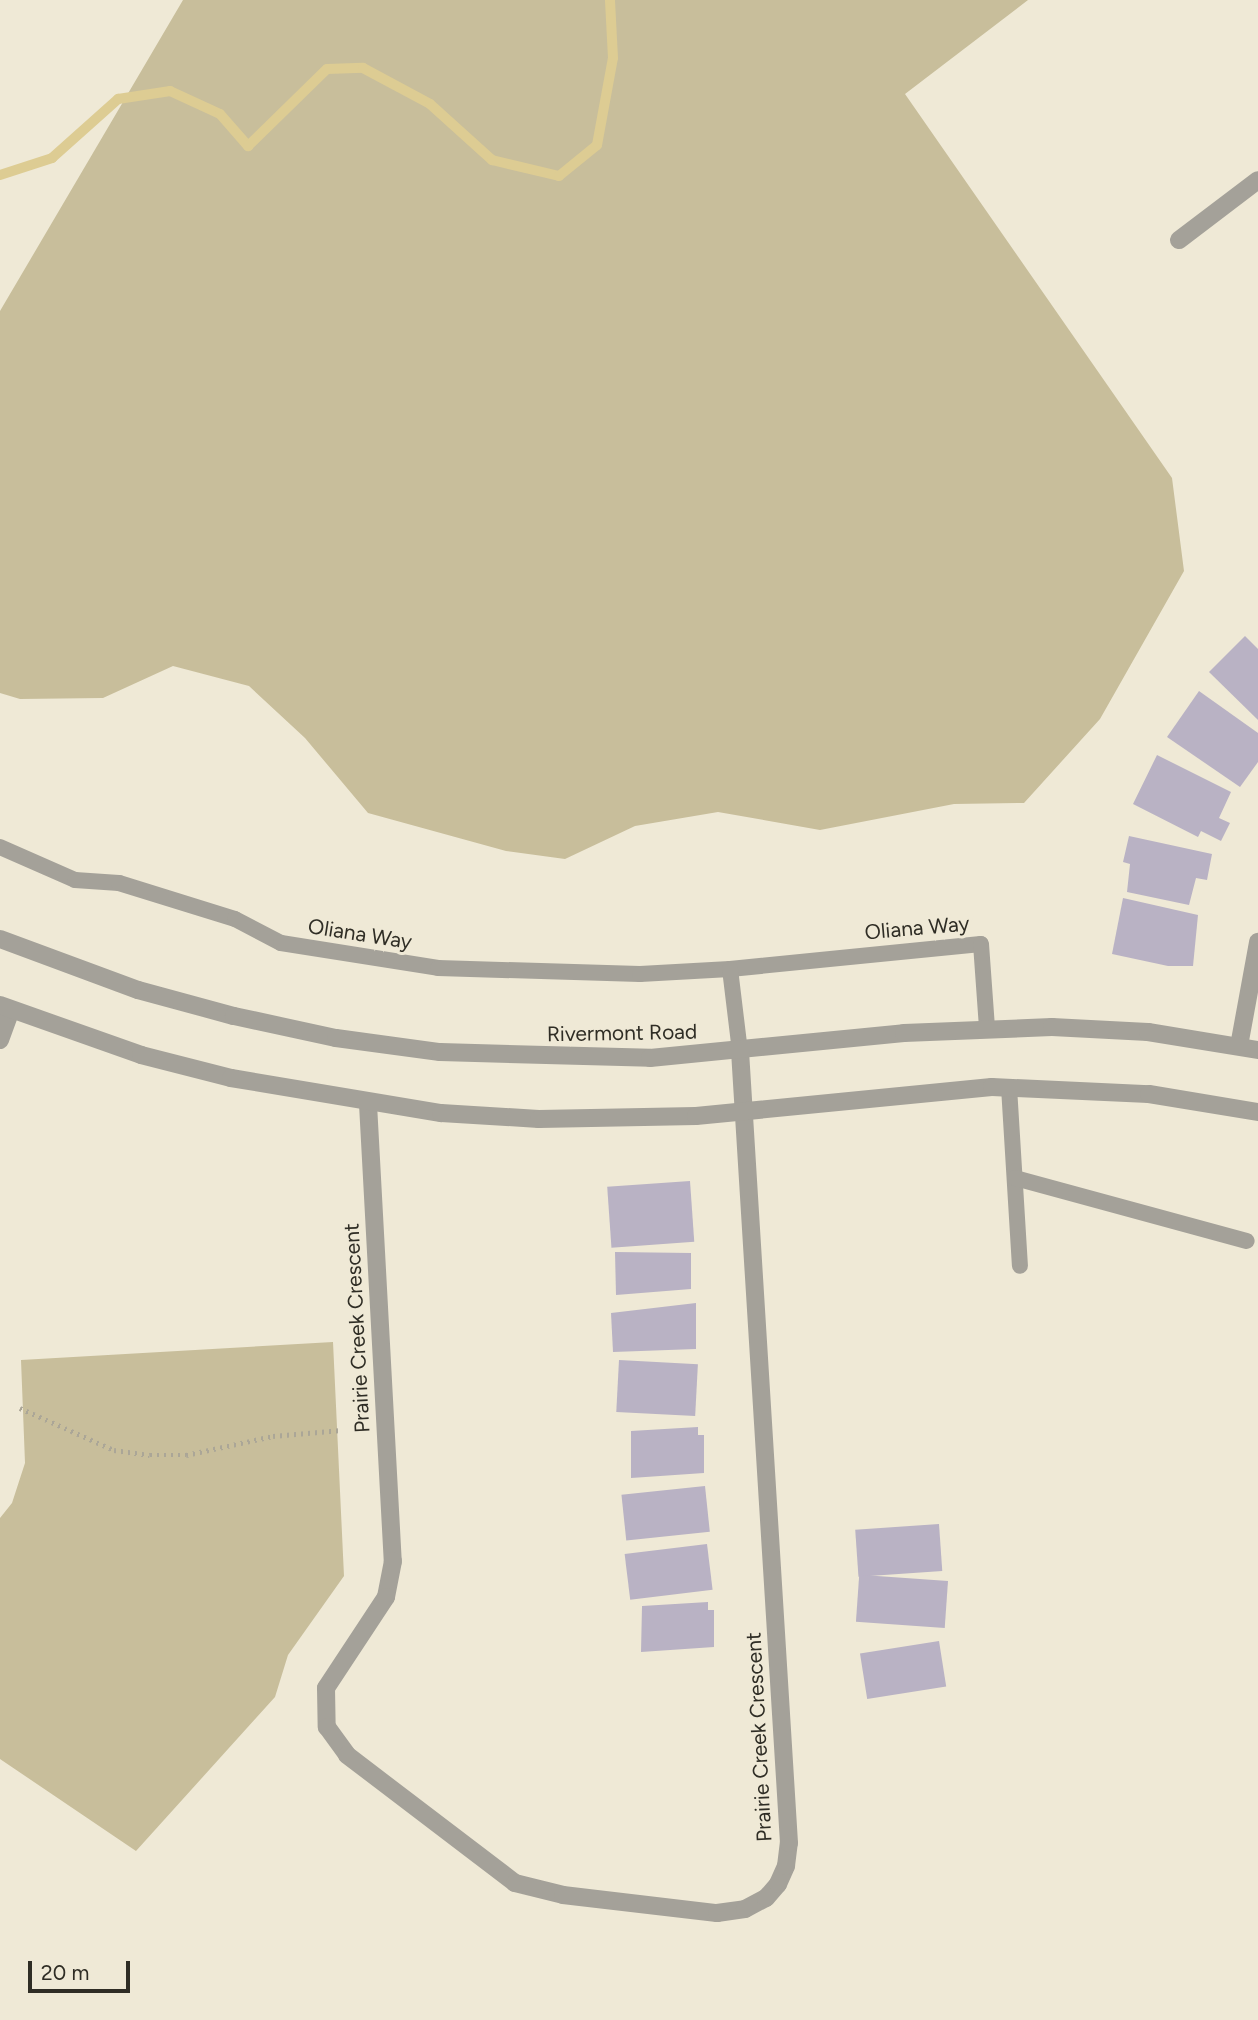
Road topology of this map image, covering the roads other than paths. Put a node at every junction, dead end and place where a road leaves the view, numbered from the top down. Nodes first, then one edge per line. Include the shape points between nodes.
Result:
1 (1258, 180) edge
2 (1179, 240) dead end
3 (0, 848) edge
4 (0, 939) edge
5 (1258, 942) edge
6 (730, 969) junction
7 (6, 1008) edge
8 (987, 1028) junction
9 (0, 1040) edge
10 (1239, 1046) junction
11 (1258, 1050) edge
12 (740, 1052) junction
13 (1009, 1087) junction
14 (368, 1104) junction
15 (744, 1112) junction
16 (1258, 1112) edge
17 (1015, 1178) junction
18 (1247, 1241) dead end
19 (1020, 1266) dead end

1 - 2 street
3 - 6 lane, Oliana Way via 75,880 119,883 235,919 281,943 438,968 551,974
4 - 12 street, Rivermont Road via 138,990 336,1038 440,1052 548,1058
5 - 10 street
6 - 8 lane, Oliana Way via 981,944
6 - 12 lane
7 - 9 street
7 - 14 street via 189,1068
8 - 10 street, Rivermont Road via 1148,1032
8 - 12 street, Rivermont Road
10 - 11 street, Rivermont Road
12 - 15 street, Prairie Creek Crescent
13 - 15 street
13 - 16 street via 1149,1094
13 - 17 lane
14 - 15 street via 539,1119
14 - 15 street, Prairie Creek Crescent via 393,1561 386,1597 326,1688 327,1727 347,1755 515,1883 563,1895 717,1913 746,1909 766,1898 786,1866 789,1843
17 - 18 lane
17 - 19 lane

